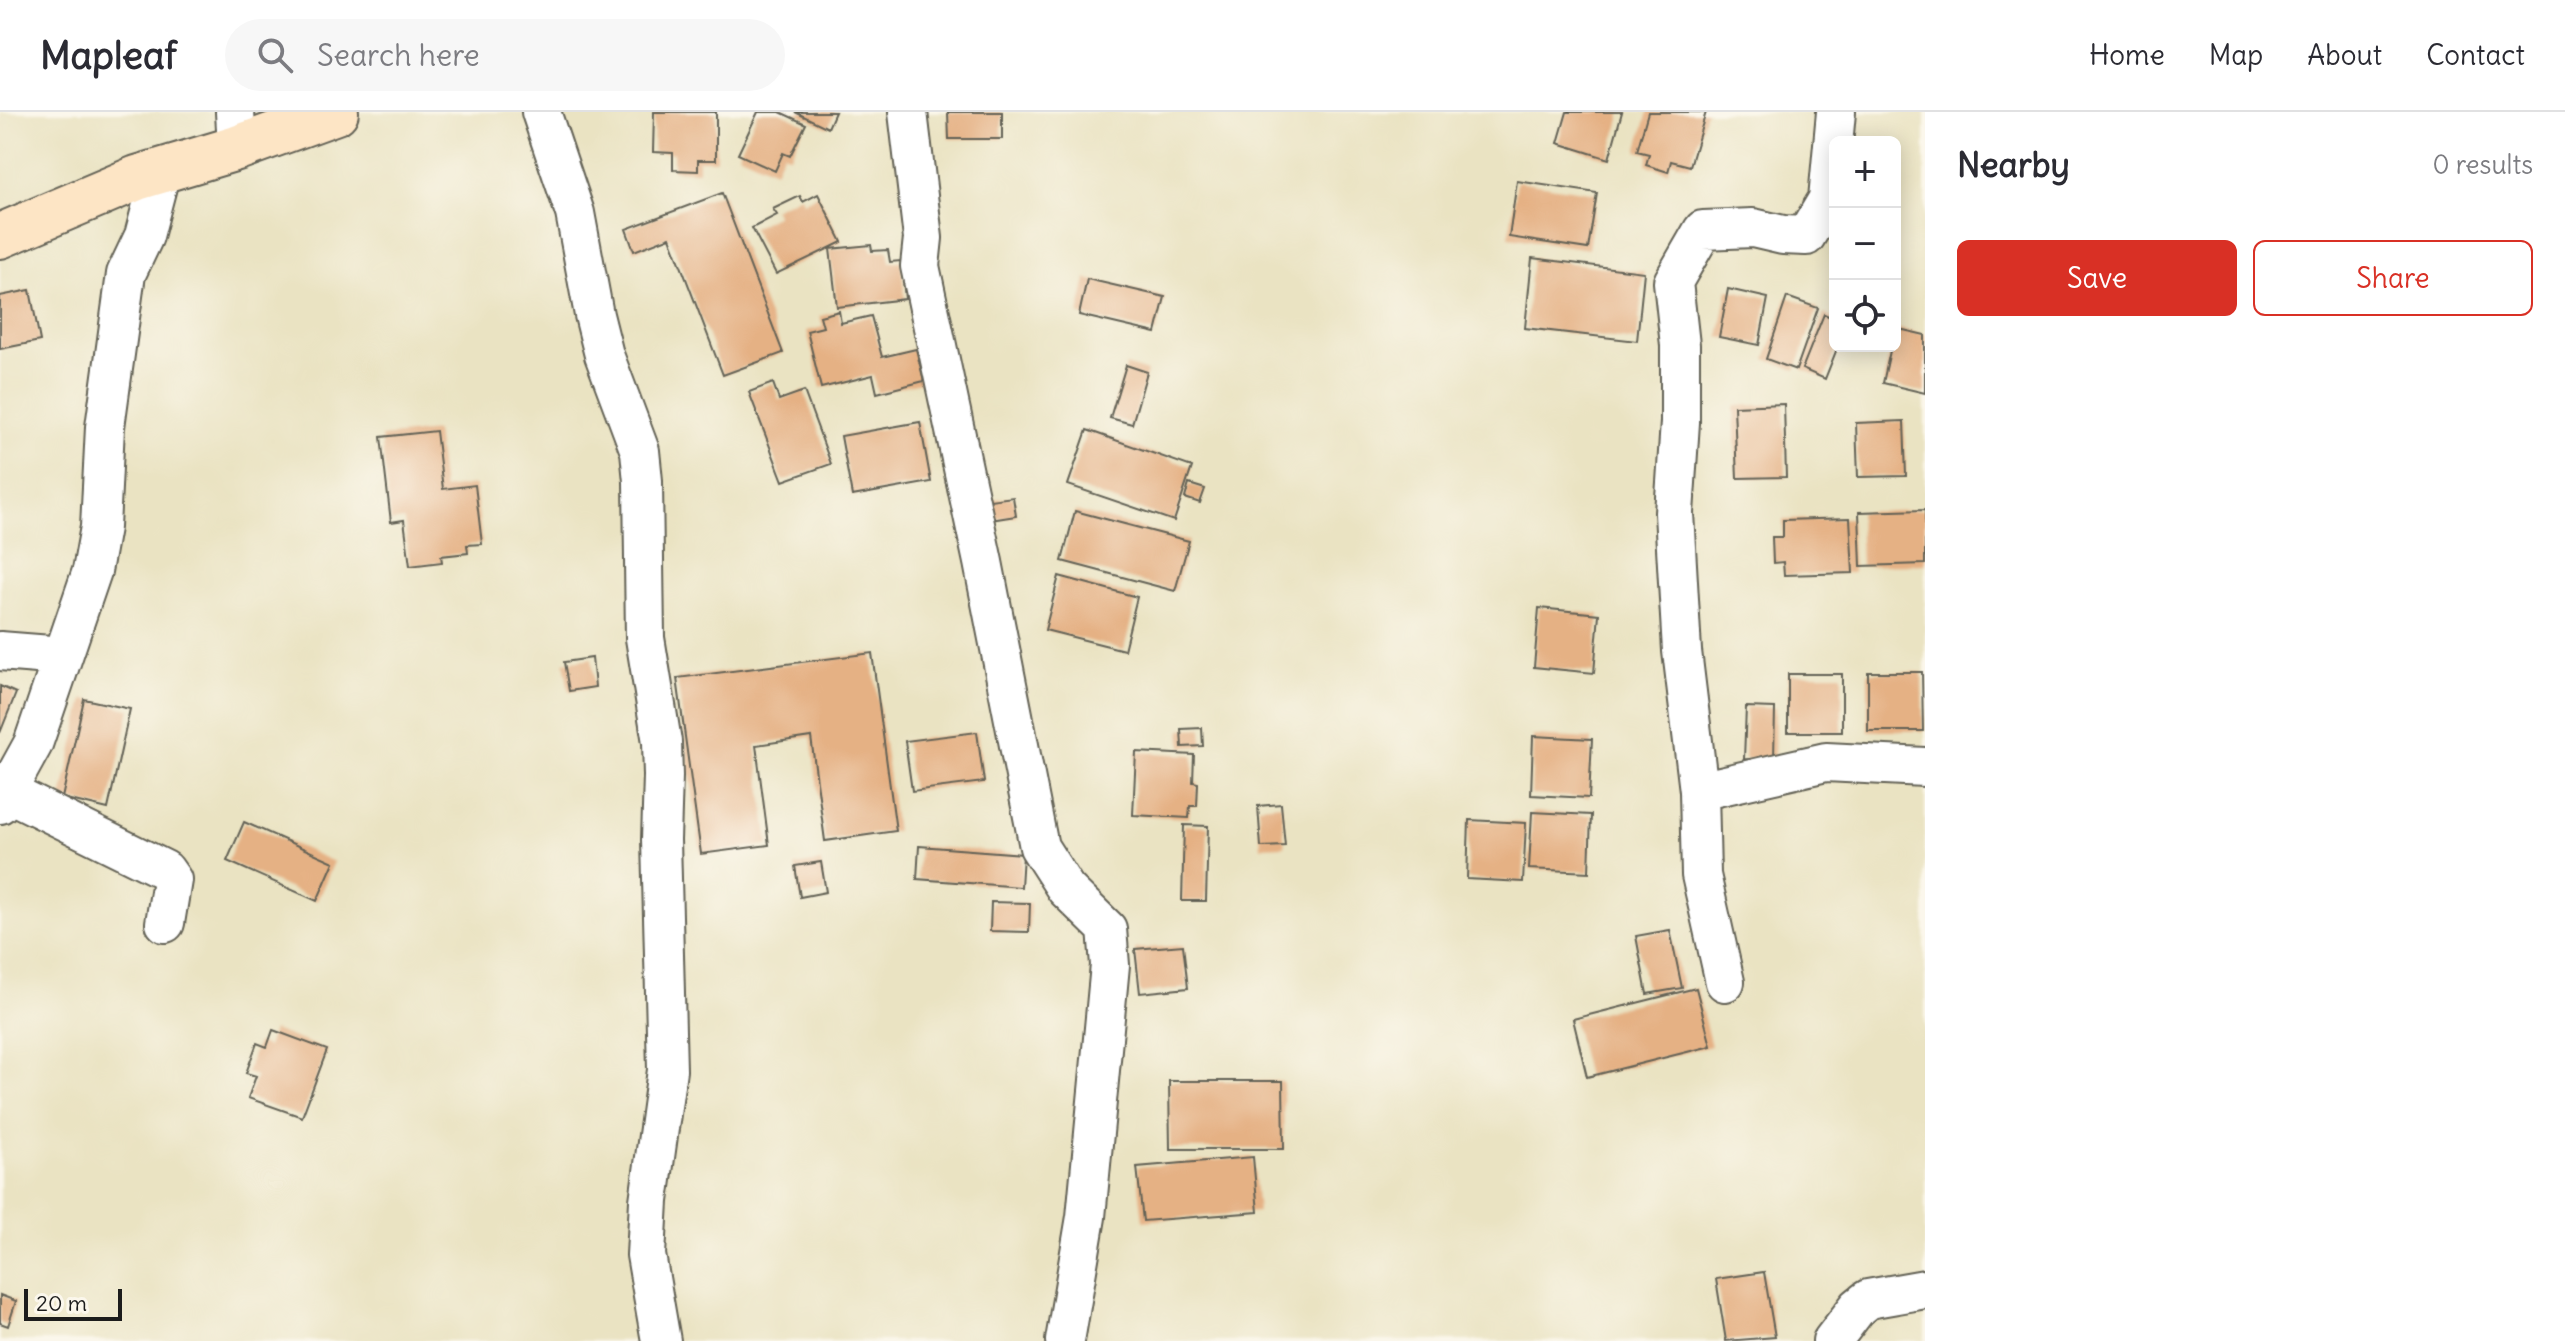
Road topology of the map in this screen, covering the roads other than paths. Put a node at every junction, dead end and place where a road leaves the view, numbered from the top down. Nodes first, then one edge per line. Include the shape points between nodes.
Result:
1 (336, 112) edge
2 (541, 112) edge
3 (908, 112) edge
4 (1836, 112) edge
5 (236, 130) edge
6 (161, 171) junction
7 (0, 236) edge
8 (0, 651) edge
9 (63, 656) junction
10 (1925, 767) edge
11 (1699, 791) junction
12 (3, 798) edge
13 (165, 923) dead end
14 (1725, 982) dead end
15 (1925, 1289) edge
16 (661, 1341) edge
17 (1065, 1341) edge
18 (1832, 1341) edge

1 - 5 street
2 - 16 street via 575,213 604,355 640,451 645,638 663,765 667,1070 646,1255
3 - 17 street via 923,238 920,266 1039,847 1066,889 1107,929 1110,965 1086,1217
4 - 11 street via 1828,199 1806,236 1753,228 1703,230 1673,282 1680,345 1674,513 1682,651
5 - 6 street
6 - 7 street
6 - 9 street via 144,236 126,274 105,427 100,527 92,571
8 - 9 street
9 - 12 street via 33,744
10 - 11 street via 1826,762
11 - 14 street via 1701,875
12 - 13 street via 165,870 172,880
15 - 18 street via 1868,1299

